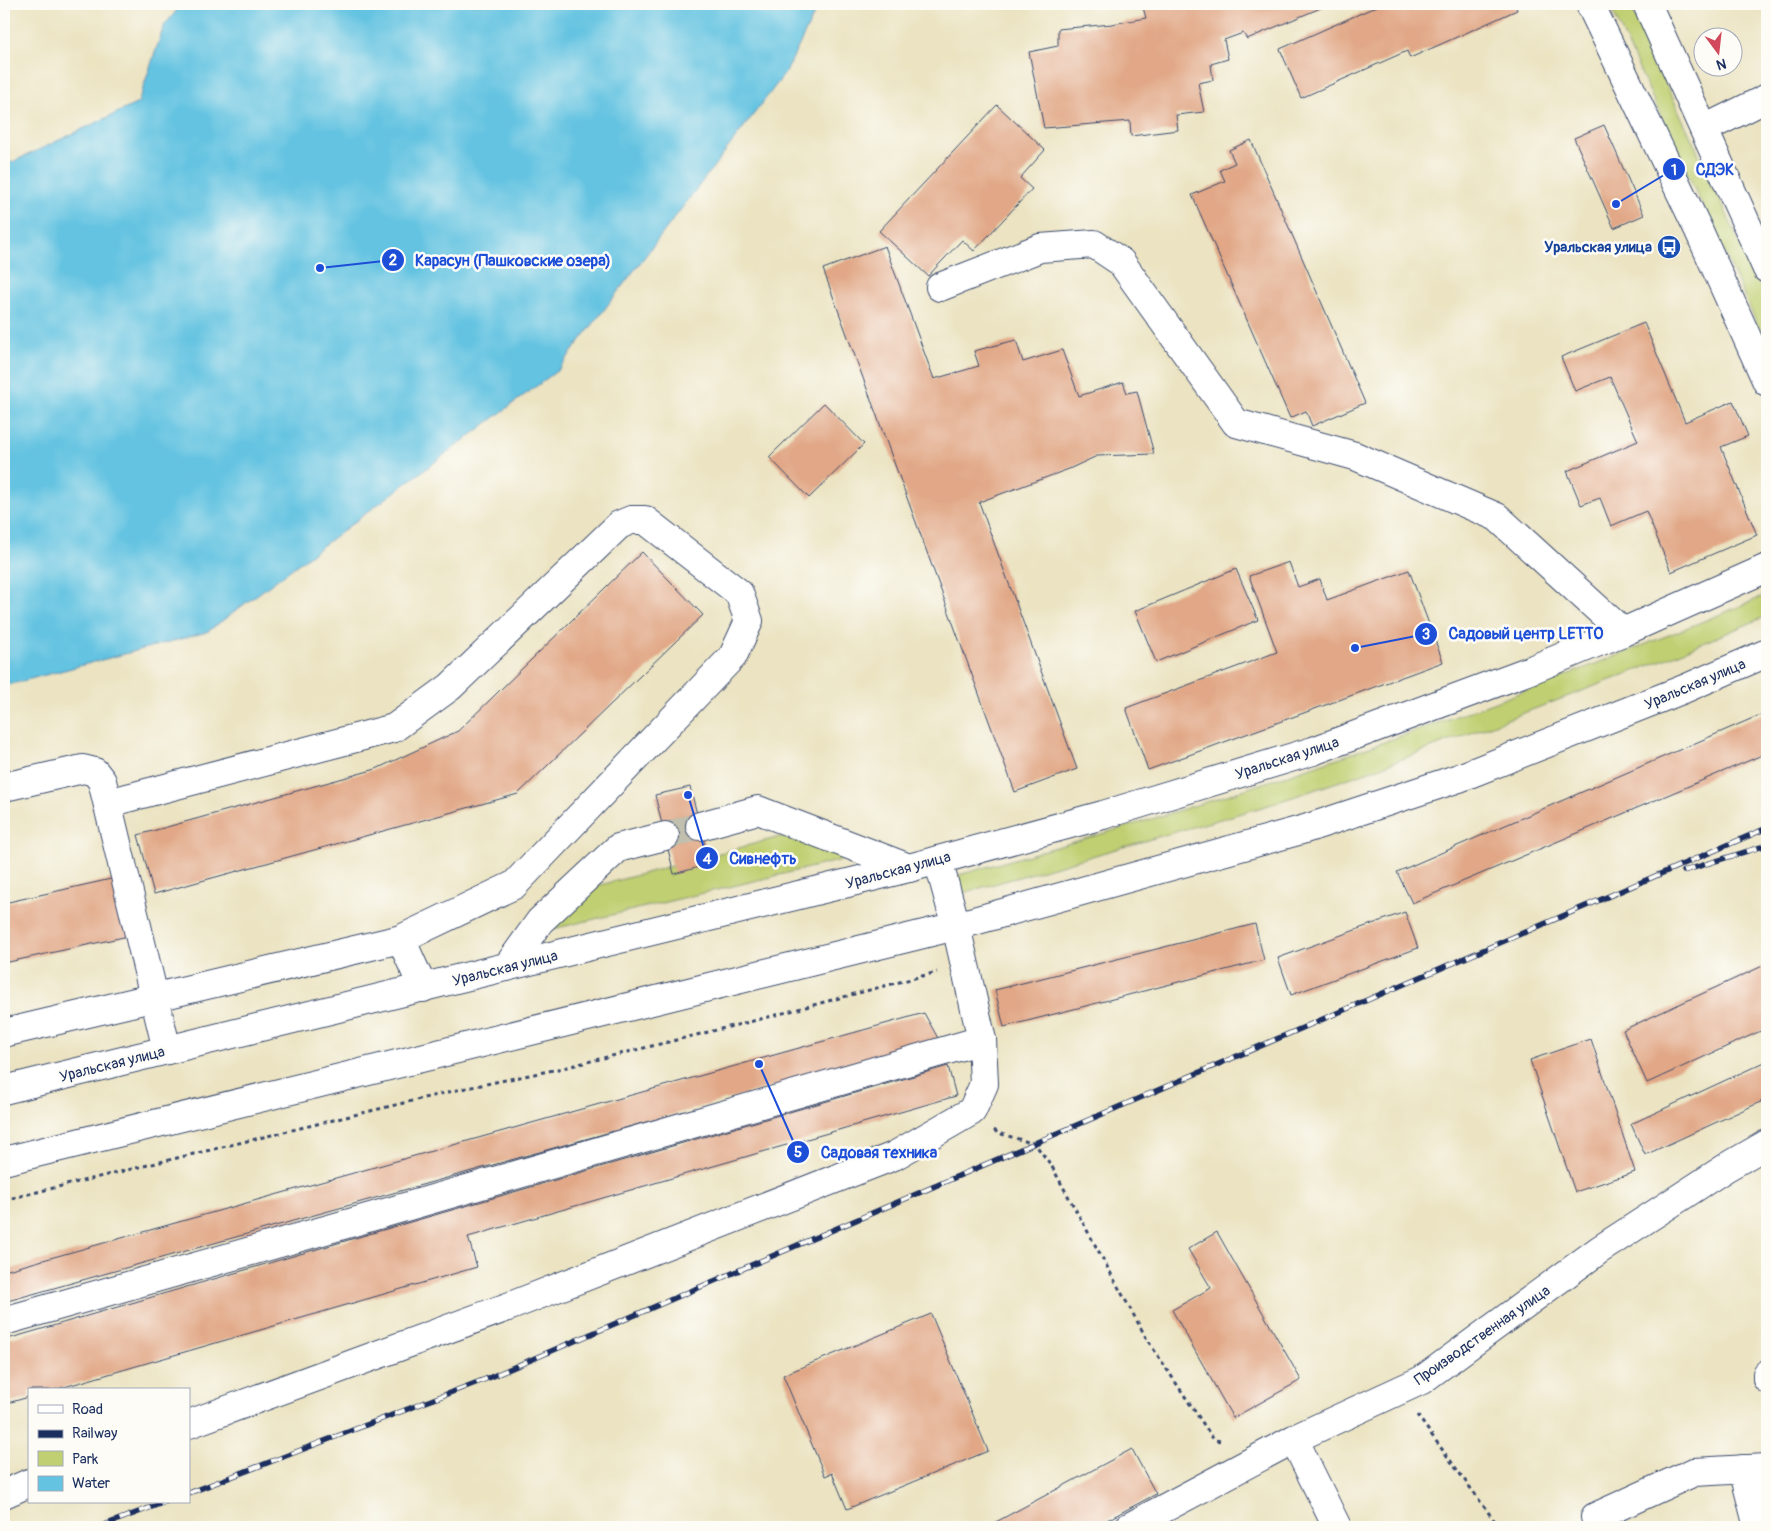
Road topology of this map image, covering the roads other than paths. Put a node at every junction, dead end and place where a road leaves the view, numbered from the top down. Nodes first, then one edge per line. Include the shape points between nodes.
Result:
1 (1590, 4) edge
2 (1647, 4) edge
3 (1767, 98) edge
4 (1704, 129) junction
5 (1767, 269) edge
6 (940, 287) dead end
7 (1767, 382) edge
8 (1767, 568) edge
9 (1623, 632) junction
10 (1767, 653) edge
11 (4, 787) edge
12 (108, 803) junction
13 (700, 826) tunnel mouth
14 (665, 836) tunnel mouth
15 (938, 860) junction
16 (909, 868) junction
17 (956, 926) junction
18 (401, 939) junction
19 (507, 967) junction
20 (423, 988) junction
21 (154, 997) junction
22 (4, 1033) edge
23 (982, 1040) junction
24 (167, 1050) junction
25 (4, 1090) edge
26 (1767, 1144) edge
27 (4, 1161) edge
28 (4, 1321) edge
29 (1767, 1374) edge
30 (1767, 1379) edge
31 (190, 1424) edge
32 (1294, 1439) junction
33 (1755, 1469) edge
34 (28, 1483) edge
35 (4, 1494) edge
36 (1129, 1527) edge
37 (1337, 1527) edge
38 (1598, 1527) edge
39 (1758, 1527) edge

1 - 7 main road
2 - 4 main road
3 - 4 main road
4 - 5 main road
6 - 9 main road via 1040,248 1094,244 1121,262 1236,423 1356,456 1496,517
8 - 9 main road, Уральская улица
9 - 15 main road, Уральская улица via 1313,751 1103,815
10 - 17 main road, Уральская улица via 1459,778 1306,829
11 - 12 main road via 83,769 95,772 102,781
12 - 18 main road via 394,728 450,686 619,525 631,520 645,520 739,593 749,621 732,656 514,885
12 - 21 main road
13 - 16 main road via 758,810
14 - 19 main road via 618,848 540,921
15 - 16 main road, Уральская улица
15 - 17 main road
16 - 19 main road, Уральская улица
17 - 23 main road
17 - 27 main road, Уральская улица
18 - 20 main road
18 - 21 main road
19 - 20 main road, Уральская улица
20 - 24 main road, Уральская улица
21 - 22 main road
21 - 24 main road
23 - 28 main road
23 - 31 main road via 984,1084 972,1110 894,1156 513,1304
24 - 25 main road, Уральская улица
26 - 32 main road, Производственная улица via 1599,1250 1422,1380
29 - 30 main road
32 - 36 main road, Производственная улица
32 - 37 main road
33 - 38 main road via 1706,1470 1688,1474 1595,1517
33 - 39 main road
34 - 35 main road

